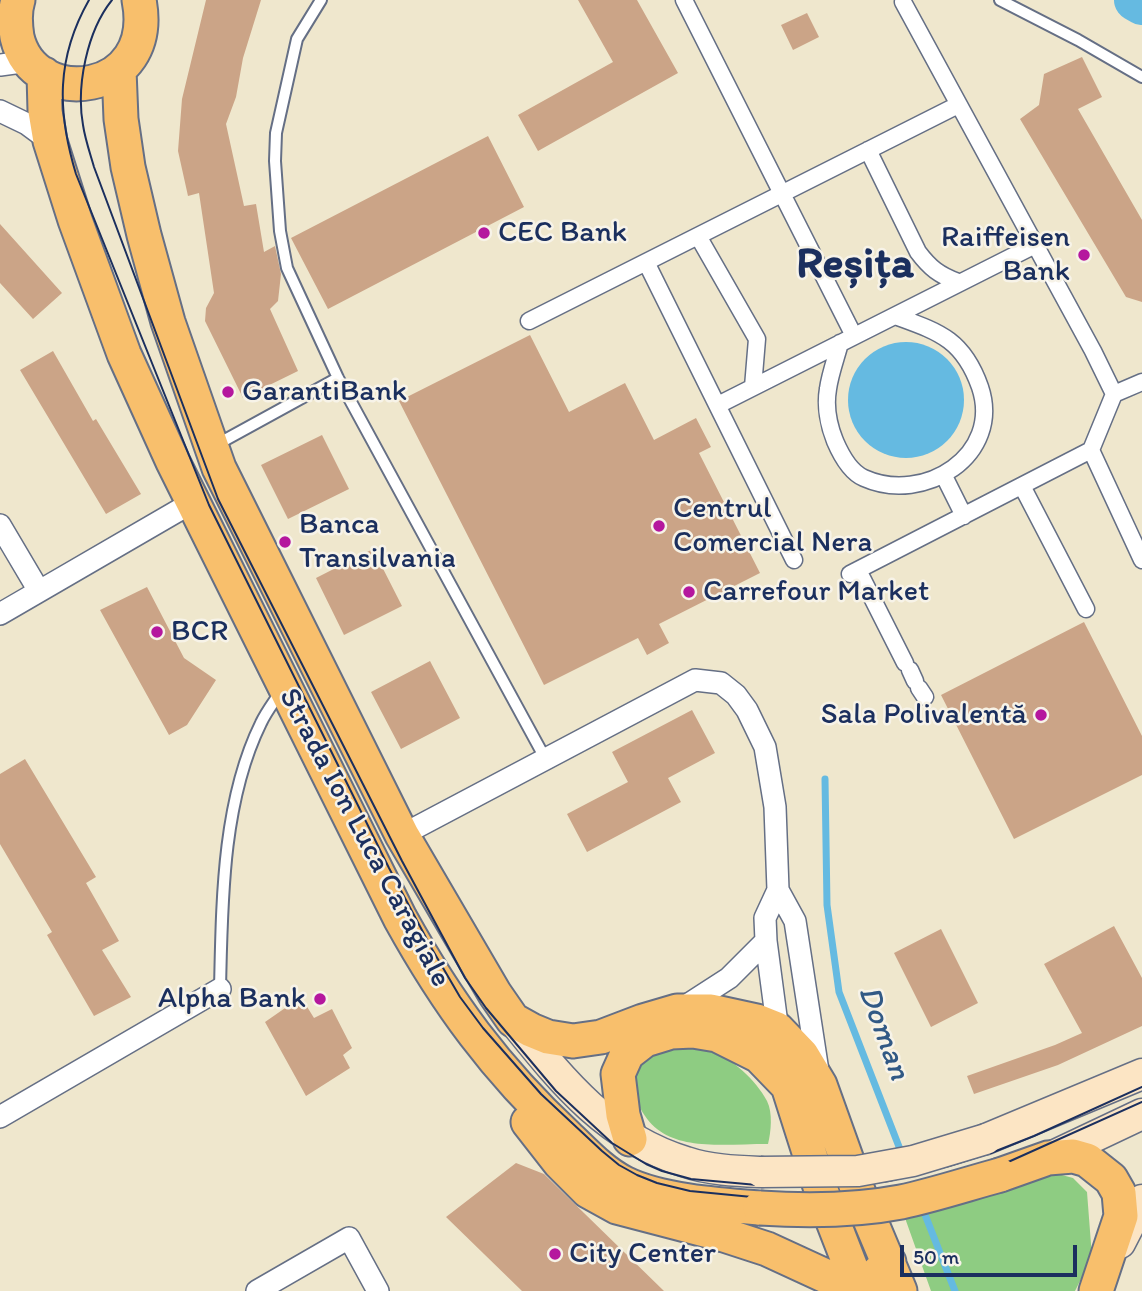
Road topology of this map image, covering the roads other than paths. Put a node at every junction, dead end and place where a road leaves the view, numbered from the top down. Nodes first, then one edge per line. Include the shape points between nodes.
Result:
1 (139, 0) edge
2 (321, 0) edge
3 (684, 0) edge
4 (1000, 0) edge
5 (903, 2) dead end
6 (13, 13) edge
7 (24, 67) edge
8 (119, 70) junction
9 (1142, 77) edge
10 (958, 105) junction
11 (0, 111) edge
12 (50, 141) junction
13 (868, 150) junction
14 (782, 194) junction
15 (698, 236) junction
16 (1035, 245) junction
17 (646, 262) junction
18 (958, 282) junction
19 (895, 316) junction
20 (529, 321) dead end
21 (847, 339) junction
22 (338, 378) junction
23 (1142, 383) edge
24 (753, 387) junction
25 (1114, 394) junction
26 (718, 405) junction
27 (211, 447) junction
28 (1091, 450) junction
29 (944, 476) junction
30 (1022, 486) junction
31 (193, 502) junction
32 (964, 516) junction
33 (0, 524) edge
34 (794, 560) dead end
35 (1142, 560) edge
36 (39, 591) junction
37 (1086, 609) dead end
38 (0, 614) edge
39 (915, 680) dead end
40 (284, 685) junction
41 (545, 758) junction
42 (402, 835) junction
43 (778, 890) junction
44 (766, 941) junction
45 (433, 977) junction
46 (220, 989) joint
47 (677, 1012) junction
48 (513, 1020) junction
49 (777, 1029) junction
50 (1142, 1074) edge
51 (820, 1085) junction
52 (788, 1086) junction
53 (1142, 1114) edge
54 (0, 1116) edge
55 (630, 1139) junction
56 (1048, 1158) junction
57 (1142, 1200) edge
58 (894, 1277) edge
59 (1100, 1283) edge
60 (858, 1288) edge
61 (257, 1291) edge
62 (378, 1291) edge

1 - 8 main road via 141,37
2 - 22 lane via 297,39 276,133 275,162 287,268
3 - 14 street
4 - 9 lane
5 - 10 street
6 - 7 main road
7 - 8 main road via 82,84
7 - 12 main road, Strada Ion Luca Caragiale via 45,111
8 - 27 main road, Strada Ion Luca Caragiale via 128,167 144,235
10 - 13 street
10 - 16 street
11 - 12 street
12 - 31 main road, Strada Ion Luca Caragiale via 124,354
13 - 14 street
13 - 18 street via 918,252 941,276
14 - 15 street
14 - 21 street
15 - 17 street
15 - 24 street via 757,339
16 - 18 street
16 - 25 street
17 - 20 street
17 - 26 street
18 - 19 street
19 - 21 street
19 - 29 street via 950,340 972,363 983,397 983,428 968,457
21 - 24 street
21 - 29 street via 827,391 829,427 842,458 862,477 887,484 915,484
22 - 27 lane
22 - 41 lane
23 - 25 street
24 - 26 street
25 - 28 street
26 - 34 street
27 - 42 main road, Strada Ion Luca Caragiale
28 - 30 street
28 - 35 street
29 - 32 street
30 - 32 street
30 - 37 street
31 - 36 street
31 - 40 main road, Strada Ion Luca Caragiale
32 - 39 street via 854,572
33 - 36 street
36 - 38 street
40 - 45 main road, Strada Ion Luca Caragiale
40 - 46 lane via 261,723 239,786 228,845
41 - 42 street
41 - 43 street via 695,680 721,682 747,710 765,747 775,807
42 - 48 main road, Strada Ion Luca Caragiale
43 - 44 street via 765,918
43 - 51 street via 795,921
44 - 47 street via 729,978
44 - 49 street
45 - 56 main road, Strada Ion Luca Caragiale, bridge via 472,1033 552,1122 610,1174 643,1190 697,1202 760,1208 856,1208 900,1202
45 - 60 main road via 471,1046 560,1163 588,1191 617,1207 767,1249
46 - 54 street
47 - 48 main road via 601,1037 573,1041
47 - 49 main road via 711,1011
48 - 55 main road, Strada Ion Luca Caragiale via 565,1083
49 - 51 main road via 802,1055
49 - 52 street
50 - 55 main road, Strada Ion Luca Caragiale, bridge via 986,1139 913,1161 858,1171 761,1172 688,1163
51 - 58 main road
52 - 55 main road via 759,1056 717,1035 683,1031 652,1038 627,1054 618,1074
52 - 60 main road
53 - 56 main road, Strada Ion Luca Caragiale
56 - 59 main road via 1087,1160 1111,1179 1119,1194 1121,1216
57 - 59 main road
58 - 60 main road
61 - 62 street via 349,1238

